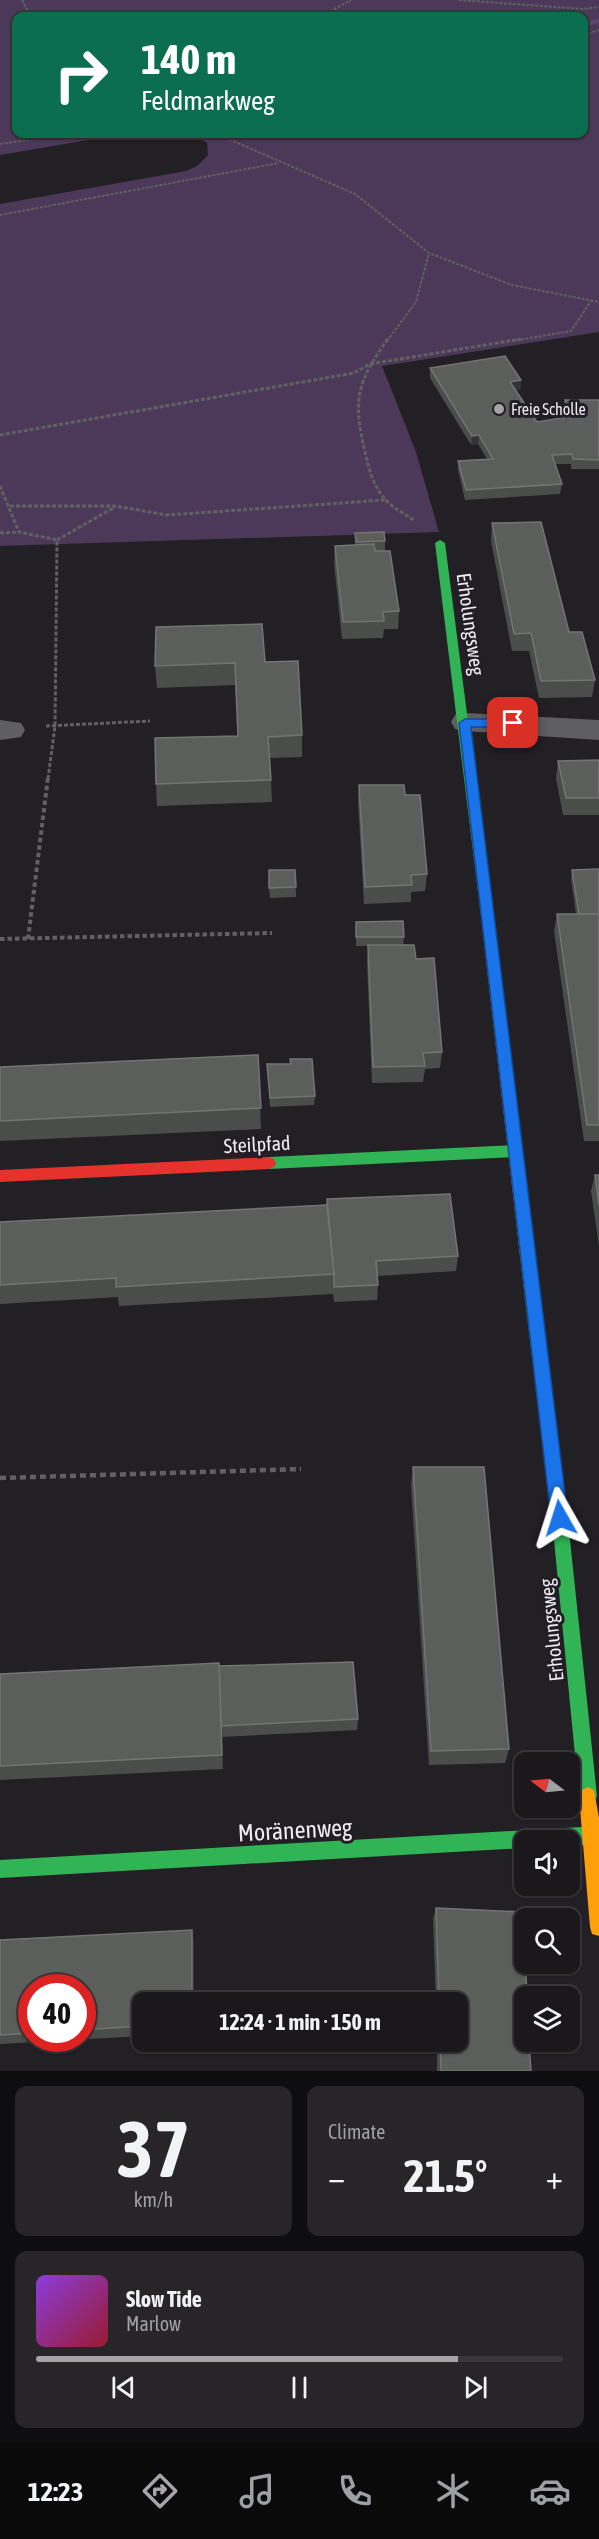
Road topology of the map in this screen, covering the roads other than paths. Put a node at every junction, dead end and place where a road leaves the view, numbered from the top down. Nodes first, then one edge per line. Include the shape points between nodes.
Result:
1 (440, 543) road end
2 (465, 723) junction
3 (599, 730) edge
4 (515, 1150) junction
5 (0, 1176) edge
6 (596, 1835) edge
7 (0, 1869) edge
8 (599, 1927) edge

1 - 2 street, Erholungsweg
2 - 3 street
2 - 4 street, Erholungsweg
4 - 5 street, Steilpfad
4 - 6 street, Erholungsweg
6 - 7 street, Moränenweg
6 - 8 street, Erholungsweg

